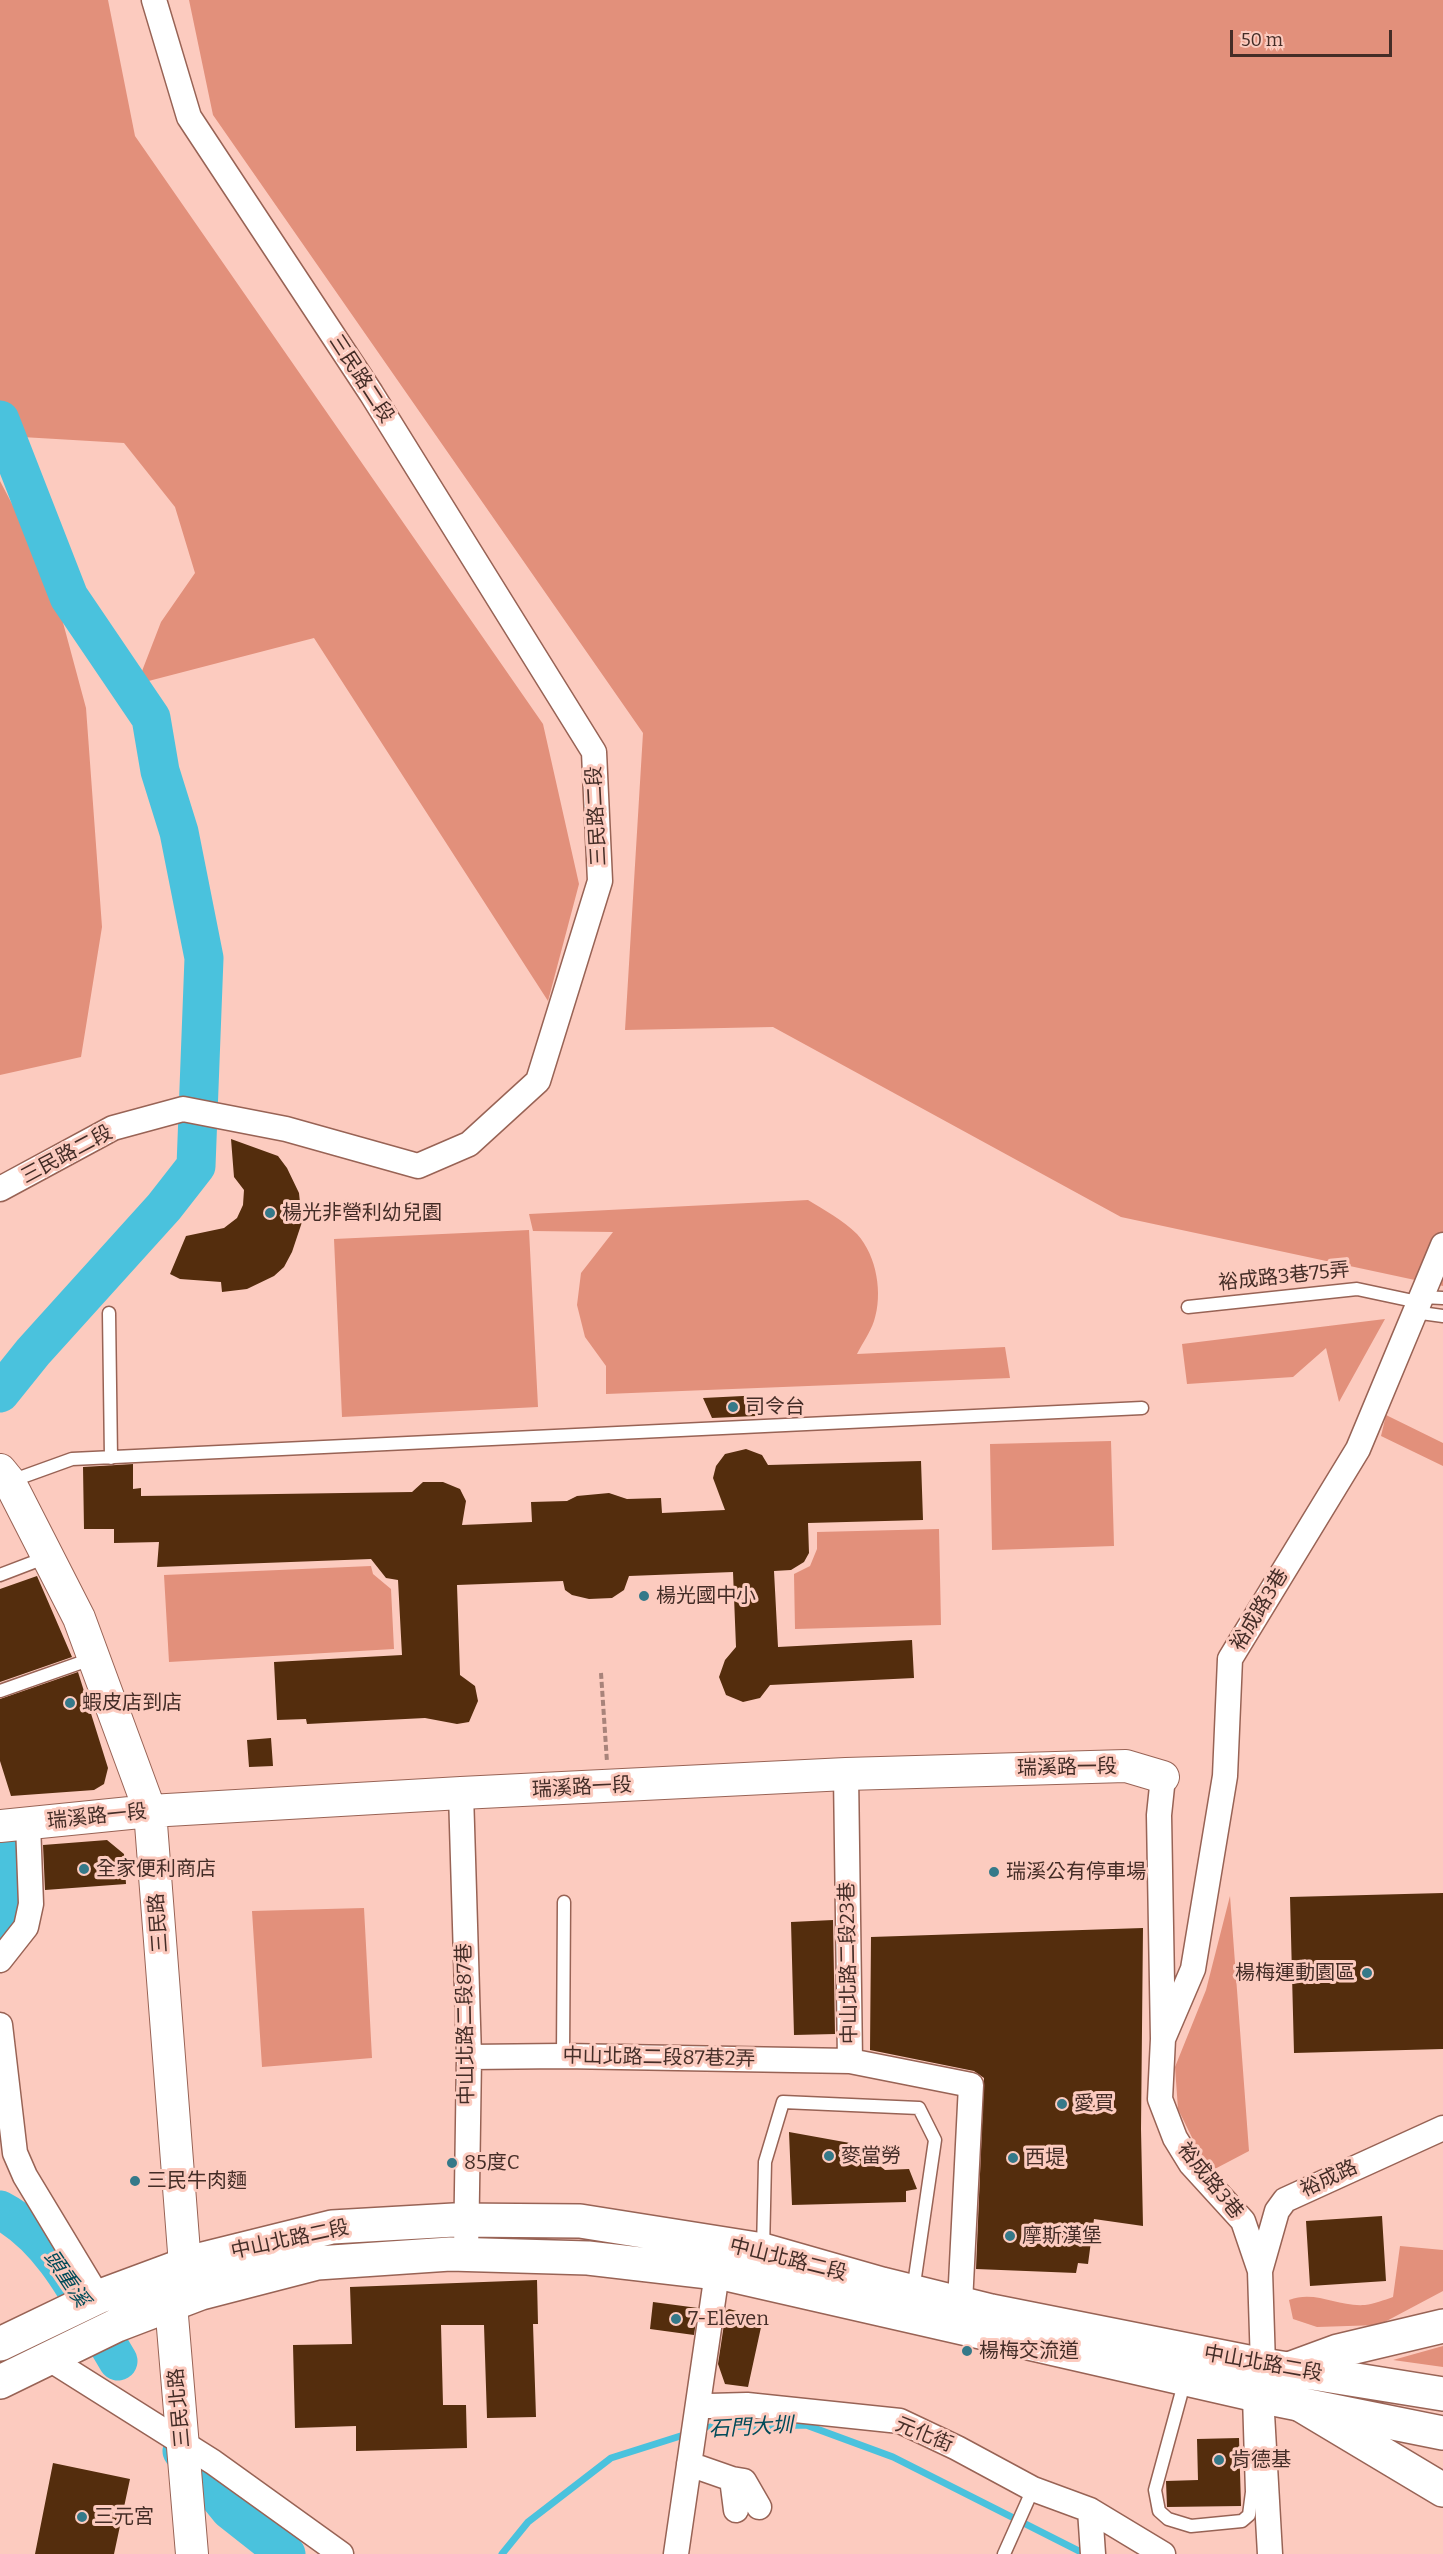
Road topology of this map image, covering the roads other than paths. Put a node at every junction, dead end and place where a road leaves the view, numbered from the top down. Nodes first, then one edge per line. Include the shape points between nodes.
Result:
1 (154, 0) edge
2 (0, 1189) edge
3 (1443, 1245) edge
4 (1424, 1302) edge
5 (1188, 1306) dead end
6 (109, 1313) dead end
7 (1443, 1316) edge
8 (1142, 1408) dead end
9 (111, 1458) junction
10 (4, 1476) edge
11 (48, 1557) junction
12 (0, 1575) edge
13 (95, 1658) junction
14 (0, 1691) edge
15 (846, 1774) junction
16 (1163, 1777) joint
17 (461, 1793) junction
18 (150, 1811) junction
19 (9, 1821) edge
20 (564, 1902) dead end
21 (0, 1960) edge
22 (0, 2025) edge
23 (1163, 2039) junction
24 (563, 2056) junction
25 (469, 2057) junction
26 (850, 2061) junction
27 (1443, 2128) edge
28 (466, 2220) junction
29 (763, 2250) junction
30 (466, 2255) junction
31 (185, 2265) junction
32 (1260, 2271) junction
33 (717, 2272) junction
34 (913, 2292) junction
35 (98, 2297) junction
36 (960, 2303) junction
37 (171, 2304) junction
38 (1443, 2326) edge
39 (0, 2344) edge
40 (62, 2351) junction
41 (1185, 2379) junction
42 (1265, 2381) junction
43 (0, 2382) edge
44 (1443, 2394) edge
45 (1296, 2402) junction
46 (700, 2408) junction
47 (1443, 2433) edge
48 (183, 2443) junction
49 (689, 2459) junction
50 (1443, 2490) edge
51 (1030, 2498) junction
52 (747, 2509) dead end
53 (1090, 2510) junction
54 (1092, 2545) edge
55 (192, 2554) edge
56 (341, 2554) edge
57 (676, 2554) edge
58 (1004, 2554) edge
59 (1163, 2554) edge
60 (1269, 2554) edge

1 - 2 street, 三民路二段 via 189,117 371,393 594,752 600,881 538,1082 469,1144 418,1166 278,1127 183,1109 113,1128
3 - 4 street, 裕成路3巷
4 - 5 lane, 裕成路3巷75弄 via 1357,1289
4 - 7 lane, 裕成路3巷75弄
4 - 23 street, 裕成路3巷 via 1358,1449 1230,1659 1225,1776 1193,1969
6 - 9 lane
8 - 9 lane
9 - 10 lane via 72,1459
10 - 11 street, 三民路
11 - 12 lane
11 - 13 street, 三民路
13 - 14 lane
13 - 18 street, 三民路
15 - 16 street, 瑞溪路一段 via 1126,1766
15 - 17 street, 瑞溪路一段
15 - 26 street, 中山北路二段23巷
16 - 23 street, 裕成路3巷 via 1158,1815
17 - 18 street, 瑞溪路一段
17 - 25 street, 中山北路二段87巷
18 - 19 street, 瑞溪路一段
18 - 31 street, 三民路
19 - 21 street via 32,1904 26,1927
20 - 24 lane
22 - 35 street via 15,2153
23 - 32 street, 裕成路3巷 via 1160,2099 1175,2138 1191,2164 1243,2221
24 - 25 street, 中山北路二段87巷2弄
24 - 26 street, 中山北路二段87巷2弄
25 - 28 street, 中山北路二段87巷
26 - 36 street, 中山北路二段23巷 via 971,2085
27 - 32 street, 裕成路 via 1285,2200 1276,2211
28 - 29 main road, 中山北路二段 via 580,2221
28 - 30 street, 中山北路二段87巷
28 - 31 main road, 中山北路二段 via 332,2227
29 - 34 main road, 中山北路二段
29 - 34 lane via 765,2162 783,2102 919,2108 935,2140
30 - 33 main road, 中山北路二段 via 588,2258
30 - 37 main road, 中山北路二段 via 317,2263
31 - 35 main road, 中山北路二段
31 - 37 street, 三民北路
32 - 42 street, 裕成路3巷
33 - 41 main road, 中山北路二段
33 - 46 street
34 - 36 main road, 中山北路二段
35 - 39 main road, 中山北路二段
36 - 42 main road, 中山北路二段
37 - 40 main road, 中山北路二段
37 - 48 street, 三民北路
38 - 42 main road via 1338,2351
40 - 43 main road
40 - 48 street
41 - 42 main road, 中山北路二段
41 - 42 lane via 1155,2490 1159,2511 1168,2519 1191,2526 1242,2521 1249,2515
42 - 44 main road, 中山北路二段
42 - 45 main road, 中山北路二段
42 - 60 street, 裕成路3巷
45 - 47 main road, 中山北路二段
45 - 50 main road
46 - 49 street
46 - 51 street, 元化街 via 747,2405 900,2421 957,2448
48 - 55 street, 三民北路
48 - 56 street
49 - 52 street via 732,2479
49 - 57 street
51 - 53 street, 元化街
51 - 58 lane
53 - 54 street
53 - 59 street, 元化街

